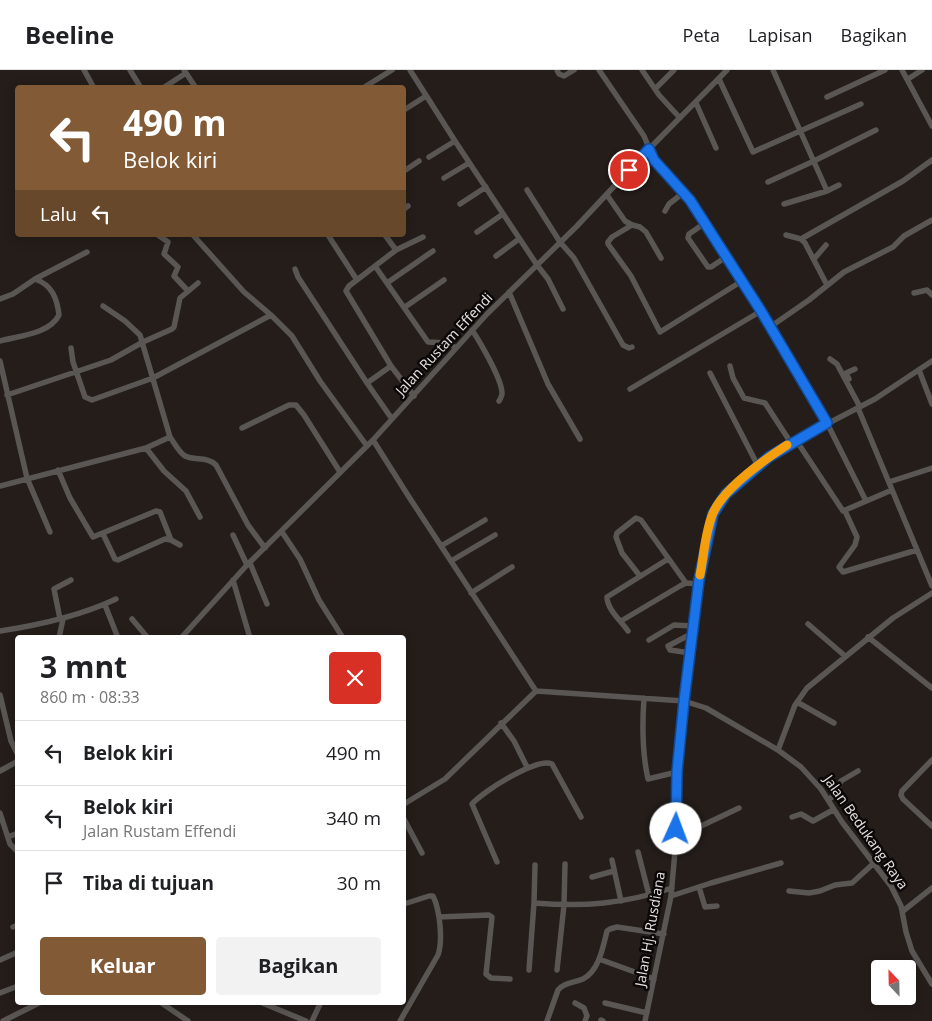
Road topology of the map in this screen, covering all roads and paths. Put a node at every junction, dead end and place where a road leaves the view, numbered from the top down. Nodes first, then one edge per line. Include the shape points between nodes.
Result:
1 (84, 70) edge
2 (130, 70) edge
3 (392, 70) edge
4 (410, 70) edge
5 (557, 70) edge
6 (574, 70) edge
7 (599, 70) edge
8 (642, 70) edge
9 (674, 70) edge
10 (727, 70) edge
11 (773, 70) edge
12 (885, 70) edge
13 (902, 70) edge
14 (922, 70) edge
15 (185, 71) edge
16 (719, 79) junction
17 (908, 79) junction
18 (92, 85) edge
19 (139, 85) edge
20 (167, 85) edge
21 (194, 85) edge
22 (367, 85) edge
23 (655, 89) junction
24 (426, 96) junction
25 (827, 97) dead end
26 (696, 103) junction
27 (861, 104) dead end
28 (406, 109) edge
29 (680, 118) junction
30 (932, 126) edge
31 (876, 130) dead end
32 (800, 131) junction
33 (455, 141) junction
34 (716, 148) dead end
35 (649, 149) junction
36 (428, 157) dead end
37 (932, 160) edge
38 (419, 161) dead end
39 (814, 161) junction
40 (469, 163) junction
41 (406, 169) edge
42 (444, 178) dead end
43 (768, 182) dead end
44 (839, 185) dead end
45 (486, 187) junction
46 (526, 190) dead end
47 (828, 191) junction
48 (683, 193) junction
49 (607, 194) junction
50 (460, 204) dead end
51 (784, 204) dead end
52 (665, 211) dead end
53 (503, 214) junction
54 (932, 220) edge
55 (705, 223) junction
56 (632, 226) junction
57 (477, 232) dead end
58 (786, 235) dead end
59 (161, 237) edge
60 (195, 237) edge
61 (329, 237) edge
62 (386, 237) edge
63 (423, 237) dead end
64 (519, 239) junction
65 (560, 242) junction
66 (804, 243) junction
67 (826, 245) dead end
68 (396, 250) junction
69 (433, 251) dead end
70 (87, 252) dead end
71 (496, 256) dead end
72 (726, 257) junction
73 (661, 258) dead end
74 (814, 258) junction
75 (537, 265) junction
76 (375, 266) junction
77 (295, 269) dead end
78 (35, 279) junction
79 (357, 280) junction
80 (444, 280) dead end
81 (387, 283) junction
82 (198, 284) dead end
83 (744, 284) junction
84 (827, 285) junction
85 (188, 292) junction
86 (509, 292) junction
87 (914, 294) dead end
88 (932, 295) edge
89 (0, 299) edge
90 (103, 306) dead end
91 (405, 308) junction
92 (563, 309) dead end
93 (761, 311) junction
94 (271, 315) junction
95 (770, 327) junction
96 (472, 330) junction
97 (0, 340) edge
98 (143, 342) junction
99 (632, 347) dead end
100 (72, 348) dead end
101 (456, 348) junction
102 (830, 359) dead end
103 (0, 361) edge
104 (932, 361) edge
105 (392, 366) junction
106 (730, 366) dead end
107 (855, 369) dead end
108 (919, 370) junction
109 (76, 372) junction
110 (710, 373) dead end
111 (153, 378) junction
112 (367, 383) junction
113 (630, 389) dead end
114 (7, 395) junction
115 (414, 396) junction
116 (499, 401) dead end
117 (932, 404) edge
118 (860, 407) junction
119 (392, 419) junction
120 (827, 423) junction
121 (242, 428) dead end
122 (170, 437) junction
123 (580, 439) dead end
124 (373, 440) junction
125 (794, 441) junction
126 (367, 446) junction
127 (146, 448) junction
128 (758, 466) junction
129 (932, 468) edge
130 (58, 470) junction
131 (340, 472) junction
132 (27, 478) junction
133 (889, 482) junction
134 (0, 486) edge
135 (892, 490) junction
136 (866, 501) junction
137 (845, 512) junction
138 (200, 517) dead end
139 (485, 520) dead end
140 (50, 532) dead end
141 (282, 532) junction
142 (103, 534) junction
143 (234, 535) dead end
144 (495, 535) dead end
145 (171, 540) junction
146 (180, 545) dead end
147 (441, 546) junction
148 (265, 548) junction
149 (917, 550) junction
150 (668, 558) junction
151 (451, 561) junction
152 (249, 564) junction
153 (512, 567) dead end
154 (640, 576) junction
155 (72, 580) dead end
156 (233, 580) junction
157 (686, 583) junction
158 (699, 584) junction
159 (932, 586) edge
160 (932, 592) edge
161 (472, 593) junction
162 (116, 599) dead end
163 (105, 604) junction
164 (268, 604) dead end
165 (62, 619) junction
166 (132, 619) dead end
167 (621, 621) junction
168 (808, 624) dead end
169 (694, 626) junction
170 (0, 631) edge
171 (628, 631) dead end
172 (693, 633) junction
173 (59, 635) edge
174 (117, 635) edge
175 (145, 635) edge
176 (184, 635) edge
177 (249, 635) edge
178 (341, 635) edge
179 (868, 637) junction
180 (649, 640) dead end
181 (690, 654) junction
182 (845, 656) junction
183 (932, 688) edge
184 (536, 691) junction
185 (0, 694) edge
186 (644, 698) junction
187 (684, 701) junction
188 (797, 702) junction
189 (502, 723) junction
190 (834, 723) dead end
191 (15, 749) edge
192 (778, 750) junction
193 (932, 760) edge
194 (15, 763) edge
195 (527, 767) junction
196 (858, 770) dead end
197 (0, 771) edge
198 (677, 772) junction
199 (828, 800) junction
200 (406, 803) edge
201 (739, 808) dead end
202 (834, 810) junction
203 (0, 813) edge
204 (581, 817) dead end
205 (792, 817) dead end
206 (406, 823) edge
207 (932, 826) edge
208 (676, 829) junction
209 (15, 834) edge
210 (8, 837) junction
211 (15, 850) edge
212 (638, 852) dead end
213 (422, 853) dead end
214 (612, 860) dead end
215 (497, 862) dead end
216 (781, 863) dead end
217 (874, 863) junction
218 (565, 864) dead end
219 (535, 866) dead end
220 (614, 871) junction
221 (592, 877) dead end
222 (699, 887) junction
223 (672, 888) junction
224 (932, 888) edge
225 (789, 891) dead end
226 (649, 895) junction
227 (671, 896) junction
228 (621, 901) junction
229 (406, 903) edge
230 (534, 903) junction
231 (564, 905) junction
232 (717, 906) dead end
233 (903, 911) junction
234 (439, 917) junction
235 (664, 934) junction
236 (15, 953) edge
237 (599, 959) junction
238 (0, 960) edge
239 (529, 970) dead end
240 (557, 970) dead end
241 (510, 979) dead end
242 (654, 979) junction
243 (932, 984) edge
244 (15, 987) edge
245 (0, 993) edge
246 (575, 1003) dead end
247 (605, 1003) dead end
248 (35, 1005) edge
249 (164, 1005) edge
250 (271, 1005) edge
251 (320, 1005) edge
252 (647, 1013) junction
253 (3, 1021) edge
254 (188, 1021) edge
255 (306, 1021) edge
256 (312, 1021) edge
257 (400, 1021) edge
258 (547, 1021) edge
259 (585, 1021) edge
260 (645, 1021) edge

1 - 18 street
2 - 19 street
3 - 22 street
4 - 24 street
5 - 6 street via 564,76
7 - 35 street via 644,136
8 - 23 street
9 - 23 street
10 - 16 street, Jalan Rustam Effendi
11 - 32 street
12 - 25 street
13 - 17 street
14 - 17 street
15 - 20 street
15 - 21 street
16 - 26 street, Jalan Rustam Effendi
16 - 32 street via 753,152
17 - 30 street
23 - 29 street
24 - 28 street
24 - 33 street
26 - 29 street, Jalan Rustam Effendi
26 - 34 street
27 - 32 street
29 - 35 street, Jalan Rustam Effendi
31 - 39 street
32 - 39 street
33 - 36 street
33 - 40 street
35 - 48 street via 654,160
35 - 49 street, Jalan Rustam Effendi
37 - 66 street
38 - 41 street
39 - 43 street
39 - 47 street
40 - 42 street
40 - 45 street
44 - 47 street
45 - 50 street
45 - 53 street
46 - 65 street
47 - 51 street
48 - 52 street via 668,204
48 - 55 street
49 - 56 street
49 - 65 street, Jalan Rustam Effendi
53 - 57 street
53 - 64 street
54 - 84 street
55 - 72 street
55 - 72 street via 688,238 708,267
56 - 73 street via 646,232
56 - 83 street via 612,237 608,244 631,276 660,332
58 - 66 street
59 - 85 street via 168,242 164,254 177,265 174,276
60 - 94 street via 244,292
61 - 79 street
62 - 68 street
63 - 68 street
64 - 71 street
64 - 75 street
65 - 75 street, Jalan Rustam Effendi
65 - 99 street via 574,258 623,345
66 - 74 street
67 - 74 street
68 - 76 street
69 - 81 street
70 - 78 street
72 - 83 street
74 - 84 street
75 - 86 street, Jalan Rustam Effendi
75 - 92 street
76 - 79 street
76 - 81 street
77 - 112 street
78 - 89 street
78 - 97 street via 53,292 58,307 57,320 38,331
79 - 105 street via 346,291
80 - 91 street
81 - 91 street
82 - 85 street
83 - 93 street
84 - 95 street
85 - 98 street via 178,301 174,327
86 - 96 street, Jalan Rustam Effendi
86 - 123 street via 548,384
87 - 88 street via 927,290
90 - 98 street via 125,321
91 - 101 street via 428,342 448,343
93 - 95 street
93 - 113 street
94 - 111 street
94 - 126 street via 292,336
95 - 120 street
96 - 101 street, Jalan Rustam Effendi
96 - 116 street via 497,377 502,391
98 - 109 street via 111,360
98 - 111 street
100 - 109 street
101 - 115 street, Jalan Rustam Effendi
102 - 118 street via 837,364
103 - 114 street
104 - 108 street, Jalan Hj. Rusdiana
105 - 112 street
105 - 115 street
106 - 125 street via 744,398 765,403
107 - 118 street via 846,373
108 - 117 street
108 - 118 street, Jalan Hj. Rusdiana
109 - 111 street via 85,397 92,400
109 - 114 street
110 - 128 street
111 - 122 street
112 - 119 street
114 - 132 street
115 - 119 street, Jalan Rustam Effendi
118 - 120 street, Jalan Hj. Rusdiana
118 - 133 street
119 - 124 street, Jalan Rustam Effendi
120 - 125 street, Jalan Hj. Rusdiana
120 - 136 street
121 - 131 street via 289,405 296,405
122 - 127 street
122 - 148 street via 184,456 207,459 216,465 248,525
124 - 126 street, Jalan Rustam Effendi
124 - 147 street
125 - 128 street, Jalan Hj. Rusdiana
125 - 137 street
126 - 131 street, Jalan Rustam Effendi
127 - 130 street
127 - 138 street via 186,491
128 - 158 street, Jalan Hj. Rusdiana via 726,494 713,514
129 - 133 street
130 - 132 street
130 - 142 street via 91,535 94,538
131 - 141 street, Jalan Rustam Effendi
132 - 134 street
132 - 140 street
133 - 135 street
135 - 136 street
135 - 149 street
136 - 137 street
137 - 149 street via 857,537 839,567 843,572
139 - 147 street
141 - 148 street, Jalan Rustam Effendi
141 - 178 street
142 - 145 street via 118,560 160,540
142 - 145 street via 156,511 160,512
143 - 152 street
144 - 151 street
145 - 146 street
147 - 151 street
148 - 152 street, Jalan Rustam Effendi
149 - 159 street
150 - 154 street
150 - 154 street via 641,520 633,520 618,533 616,540
150 - 157 street
151 - 161 street
152 - 156 street, Jalan Rustam Effendi
152 - 164 street
153 - 161 street
154 - 167 street via 607,598 607,603
155 - 165 street via 54,589
156 - 176 street, Jalan Rustam Effendi
156 - 177 street
157 - 158 street
157 - 167 street
158 - 169 street, Jalan Hj. Rusdiana
160 - 179 street
161 - 184 street
162 - 163 street
163 - 165 street
163 - 174 street
165 - 170 street
165 - 173 street
166 - 175 street
167 - 171 street
168 - 182 street
169 - 172 street, Jalan Hj. Rusdiana
169 - 180 street via 674,625
172 - 181 street, Jalan Hj. Rusdiana
172 - 181 street via 668,646 670,650
179 - 182 street
179 - 183 street
181 - 187 street, Jalan Hj. Rusdiana
182 - 188 street via 815,680
184 - 186 street, Jalan Bedukang Raya
184 - 189 street
185 - 191 street
186 - 187 street, Jalan Bedukang Raya
186 - 198 street via 643,758 648,779
187 - 192 street, Jalan Bedukang Raya via 706,708
187 - 198 street, Jalan Hj. Rusdiana
188 - 190 street
188 - 192 street
189 - 195 street
189 - 200 street via 445,779
192 - 199 street, Jalan Bedukang Raya via 811,778
193 - 207 street via 901,795
194 - 197 street
195 - 204 street via 547,762 552,764
195 - 215 street via 472,804
196 - 199 street via 842,781 836,794
198 - 208 street, Jalan Hj. Rusdiana
199 - 202 street, Jalan Bedukang Raya
201 - 208 street via 699,827
202 - 205 street via 813,821 801,814
202 - 217 street, Jalan Bedukang Raya
203 - 210 street
206 - 213 street
208 - 223 street, Jalan Hj. Rusdiana
209 - 210 street
210 - 211 street
212 - 226 street
214 - 220 street
216 - 222 street
217 - 225 street via 852,884 809,893
217 - 233 street, Jalan Bedukang Raya via 891,886
218 - 231 street
219 - 230 street
220 - 221 street
220 - 228 street
222 - 227 street
222 - 232 street via 705,907
223 - 226 street
223 - 227 street, Jalan Hj. Rusdiana
224 - 233 street
226 - 228 street
227 - 235 street, Jalan Hj. Rusdiana
228 - 231 street
229 - 234 street via 433,896
230 - 231 street
230 - 239 street
231 - 240 street
233 - 243 street, Jalan Bedukang Raya via 912,951
234 - 241 street via 491,916 486,974 491,978
234 - 257 street via 438,955
235 - 237 street via 617,927 610,929
235 - 242 street, Jalan Hj. Rusdiana
236 - 238 street
237 - 242 street
237 - 258 street via 585,977 558,990
242 - 252 street, Jalan Hj. Rusdiana
244 - 245 street
246 - 259 street via 584,1008
247 - 252 street
248 - 253 street
249 - 254 street
250 - 255 street
251 - 256 street
252 - 260 street, Jalan Hj. Rusdiana

